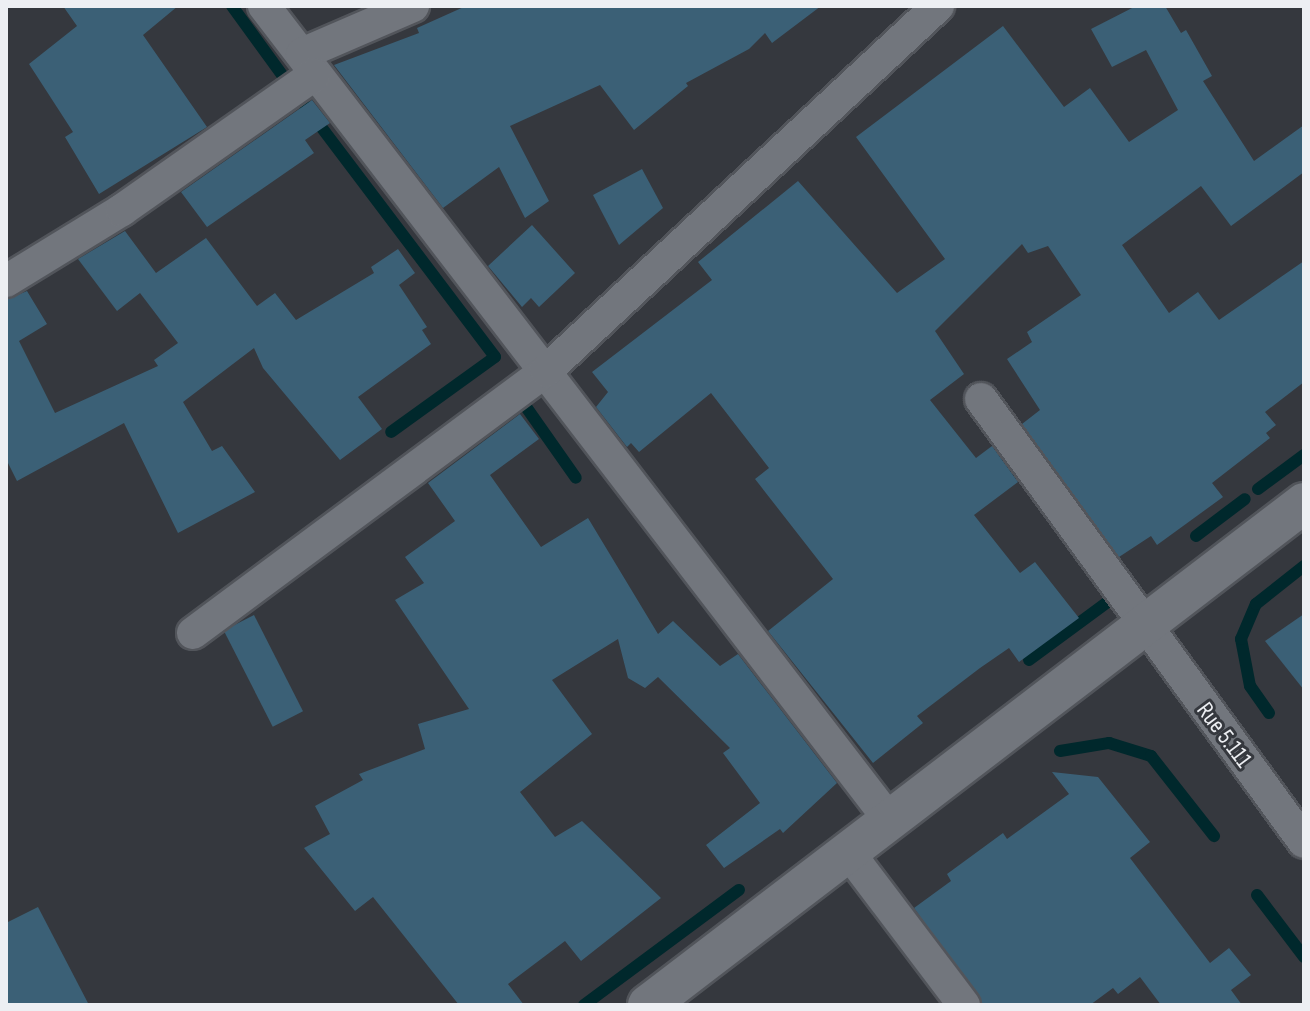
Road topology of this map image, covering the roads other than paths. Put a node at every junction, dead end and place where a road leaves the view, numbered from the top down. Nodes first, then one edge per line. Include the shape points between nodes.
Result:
1 (264, 6) edge
2 (413, 6) edge
3 (938, 6) edge
4 (308, 65) junction
5 (6, 281) edge
6 (546, 371) junction
7 (981, 399) dead end
8 (1304, 503) edge
9 (1143, 627) junction
10 (193, 633) dead end
11 (891, 822) junction
12 (1304, 842) edge
13 (849, 853) junction
14 (648, 1005) edge
15 (964, 1005) edge

1 - 4 street
2 - 4 street
3 - 6 street
4 - 5 street via 122,210
4 - 6 street
6 - 10 street
6 - 11 street
7 - 9 street, Rue 5.111
8 - 9 street
9 - 11 street
9 - 12 street, Rue 5.111
11 - 13 street
13 - 14 street
13 - 15 street

